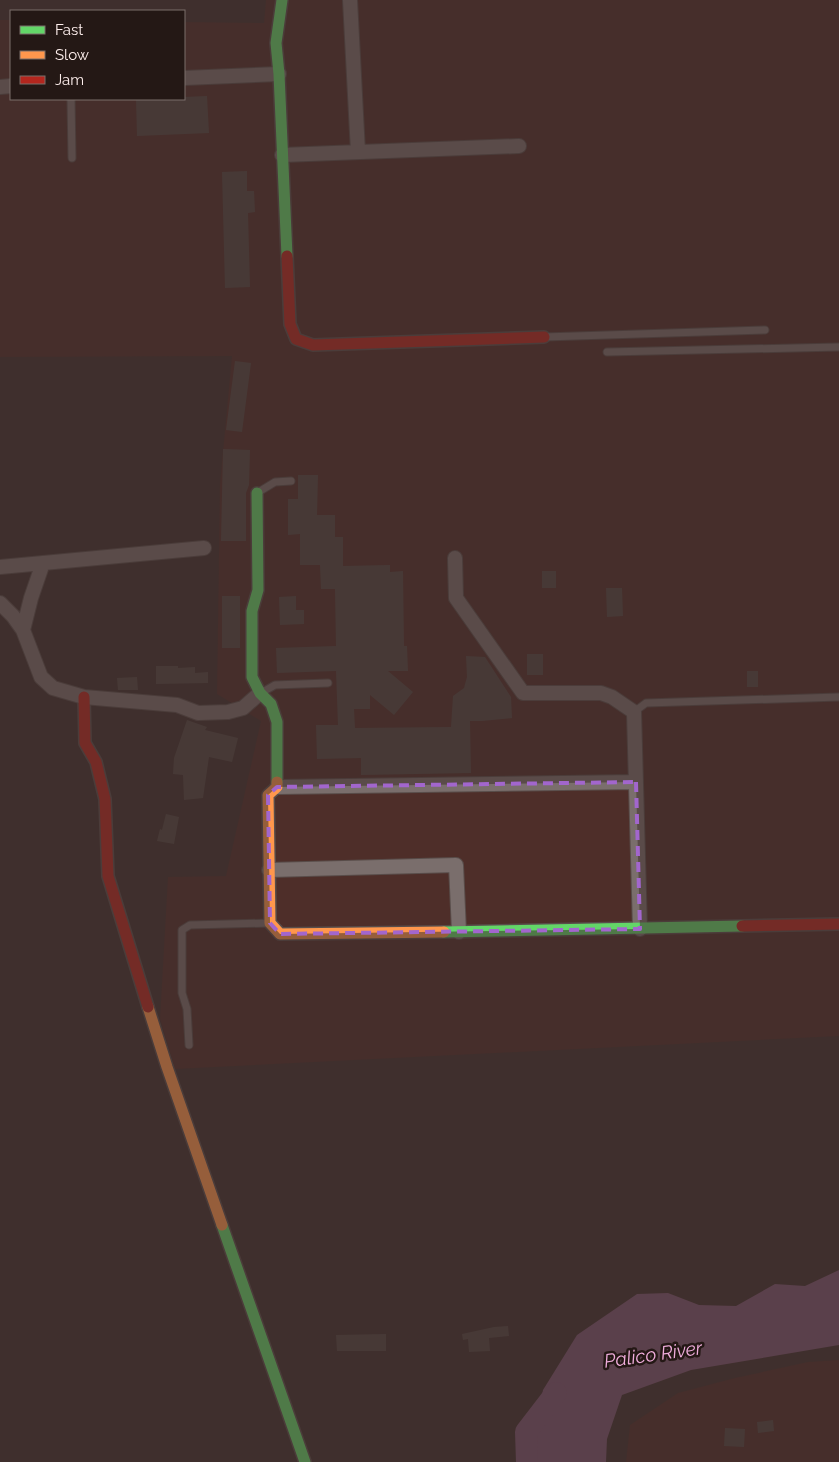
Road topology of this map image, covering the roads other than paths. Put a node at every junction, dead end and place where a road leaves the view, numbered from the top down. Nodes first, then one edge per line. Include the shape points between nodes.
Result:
1 (282, 0) edge
2 (350, 0) edge
3 (279, 74) junction
4 (185, 78) edge
5 (71, 100) edge
6 (519, 146) dead end
7 (358, 152) junction
8 (282, 155) junction
9 (72, 158) dead end
10 (765, 330) dead end
11 (544, 337) joint
12 (839, 346) edge
13 (606, 352) dead end
14 (291, 481) dead end
15 (257, 493) joint
16 (204, 548) dead end
17 (455, 558) dead end
18 (43, 563) junction
19 (0, 567) edge
20 (0, 603) edge
21 (23, 630) junction
22 (328, 683) dead end
23 (260, 693) junction
24 (84, 697) junction
25 (839, 697) edge
26 (634, 712) junction
27 (636, 782) junction
28 (277, 787) junction
29 (270, 870) junction
30 (270, 923) junction
31 (839, 924) edge
32 (640, 930) junction
33 (459, 932) junction
34 (188, 1045) dead end
35 (305, 1462) edge

1 - 3 street via 276,43
2 - 7 street
3 - 4 street
3 - 8 street
5 - 9 lane
6 - 7 street
7 - 8 street
8 - 11 street via 290,324 296,339 313,345
10 - 11 lane
12 - 13 lane
14 - 15 lane via 275,482
15 - 23 street via 258,590 252,612 252,677
16 - 18 street
17 - 26 street via 456,598 523,693 602,693
18 - 19 street
18 - 21 street
20 - 21 street
21 - 24 street via 41,677 52,688
22 - 23 lane via 275,685
23 - 24 street via 243,708 198,713 177,705
23 - 28 street via 271,704 277,722
24 - 35 street via 85,743 96,762 105,799 108,876 167,1067
25 - 26 lane via 646,703
26 - 27 street
27 - 28 street
27 - 32 street
28 - 29 street via 268,795
29 - 30 street
29 - 33 street via 456,865
30 - 33 street via 280,934
30 - 34 lane via 190,925 182,930 182,993 187,1009
31 - 32 street
32 - 33 street

